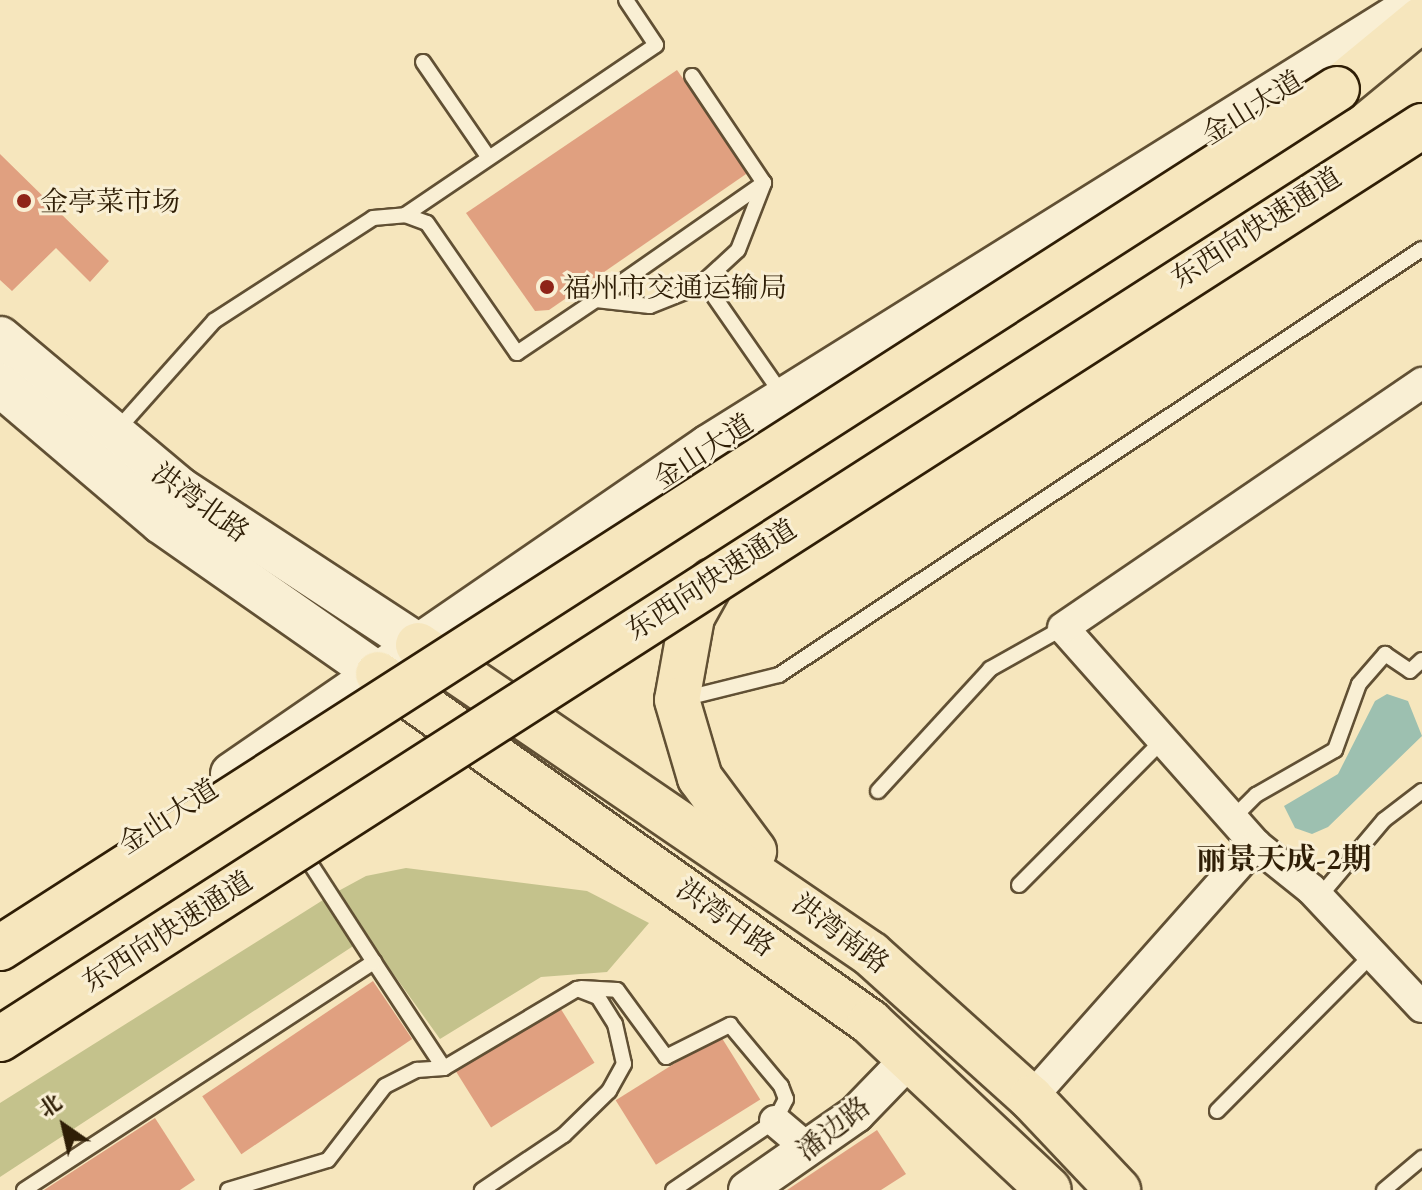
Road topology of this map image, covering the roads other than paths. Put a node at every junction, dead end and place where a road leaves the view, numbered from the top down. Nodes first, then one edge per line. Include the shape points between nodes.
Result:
1 (626, 0) edge
2 (1422, 2) edge
3 (1422, 19) edge
4 (1422, 37) edge
5 (423, 62) dead end
6 (692, 76) dead end
7 (1337, 89) junction
8 (1422, 121) edge
9 (489, 158) junction
10 (764, 183) junction
11 (405, 215) junction
12 (1422, 249) edge
13 (704, 282) junction
14 (596, 300) junction
15 (0, 338) edge
16 (1422, 383) edge
17 (0, 385) edge
18 (785, 398) junction
19 (100, 450) junction
20 (712, 581) junction
21 (1063, 628) junction
22 (418, 645) junction
23 (1422, 660) edge
24 (378, 674) junction
25 (677, 700) junction
26 (530, 718) junction
27 (1163, 740) junction
28 (481, 750) junction
29 (878, 791) dead end
30 (1422, 791) edge
31 (1233, 818) junction
32 (1256, 845) junction
33 (310, 863) junction
34 (1019, 885) dead end
35 (1319, 897) junction
36 (798, 900) junction
37 (0, 925) edge
38 (0, 948) edge
39 (1372, 955) junction
40 (374, 962) junction
41 (577, 989) junction
42 (1422, 1007) edge
43 (0, 1039) edge
44 (911, 1057) junction
45 (444, 1068) junction
46 (1031, 1098) junction
47 (1217, 1111) dead end
48 (775, 1121) junction
49 (808, 1149) junction
50 (1422, 1158) edge
51 (24, 1190) edge
52 (228, 1190) edge
53 (482, 1190) edge
54 (673, 1190) edge
55 (747, 1190) edge
56 (1049, 1190) edge
57 (1118, 1190) edge
58 (1384, 1190) edge

1 - 9 lane via 656,45
2 - 18 main road, 金山大道
3 - 7 main road
4 - 7 main road
5 - 9 lane
6 - 10 lane
7 - 38 main road, bridge
8 - 20 main road
8 - 43 main road, 东西向快速通道, bridge
9 - 11 lane
10 - 13 lane via 738,250
10 - 14 lane
11 - 14 lane via 435,233 517,353
11 - 19 lane via 360,224 214,321
12 - 25 lane via 779,675
13 - 14 lane via 650,306
13 - 18 lane
15 - 19 main road, 洪湾北路
16 - 21 street
17 - 19 main road, 洪湾北路
18 - 22 main road, 金山大道
19 - 22 main road, 洪湾北路
19 - 24 main road, 洪湾北路 via 253,592
20 - 25 main road via 692,617
20 - 26 main road
21 - 27 street
21 - 29 lane via 990,669
22 - 24 main road, 金山大道
22 - 26 main road, 洪湾南路
23 - 31 lane via 1410,671 1385,654 1359,684 1335,750 1256,795
24 - 28 main road, 洪湾中路
24 - 37 main road, 金山大道
25 - 36 main road via 700,778
26 - 28 main road
26 - 36 main road, 洪湾南路
27 - 31 street
27 - 34 lane
28 - 33 main road
28 - 44 main road, 洪湾中路 via 764,944
30 - 35 lane via 1384,820
31 - 32 street
32 - 35 street
32 - 46 street
33 - 40 lane
33 - 43 main road via 187,941
35 - 39 street
36 - 46 main road, 洪湾南路 via 938,1010
39 - 42 street
39 - 47 lane
40 - 45 lane
40 - 51 lane
41 - 45 lane
41 - 48 lane via 601,984 617,990 666,1057 717,1026 740,1031 781,1086 786,1099
41 - 53 lane via 608,1009 624,1064 581,1121
44 - 49 street, 潘边路 via 856,1114
44 - 56 main road, 洪湾中路
45 - 52 lane via 417,1070 385,1086 328,1160
46 - 57 main road, 洪湾南路
48 - 49 street
48 - 54 lane
49 - 55 street, 潘边路
50 - 58 lane

